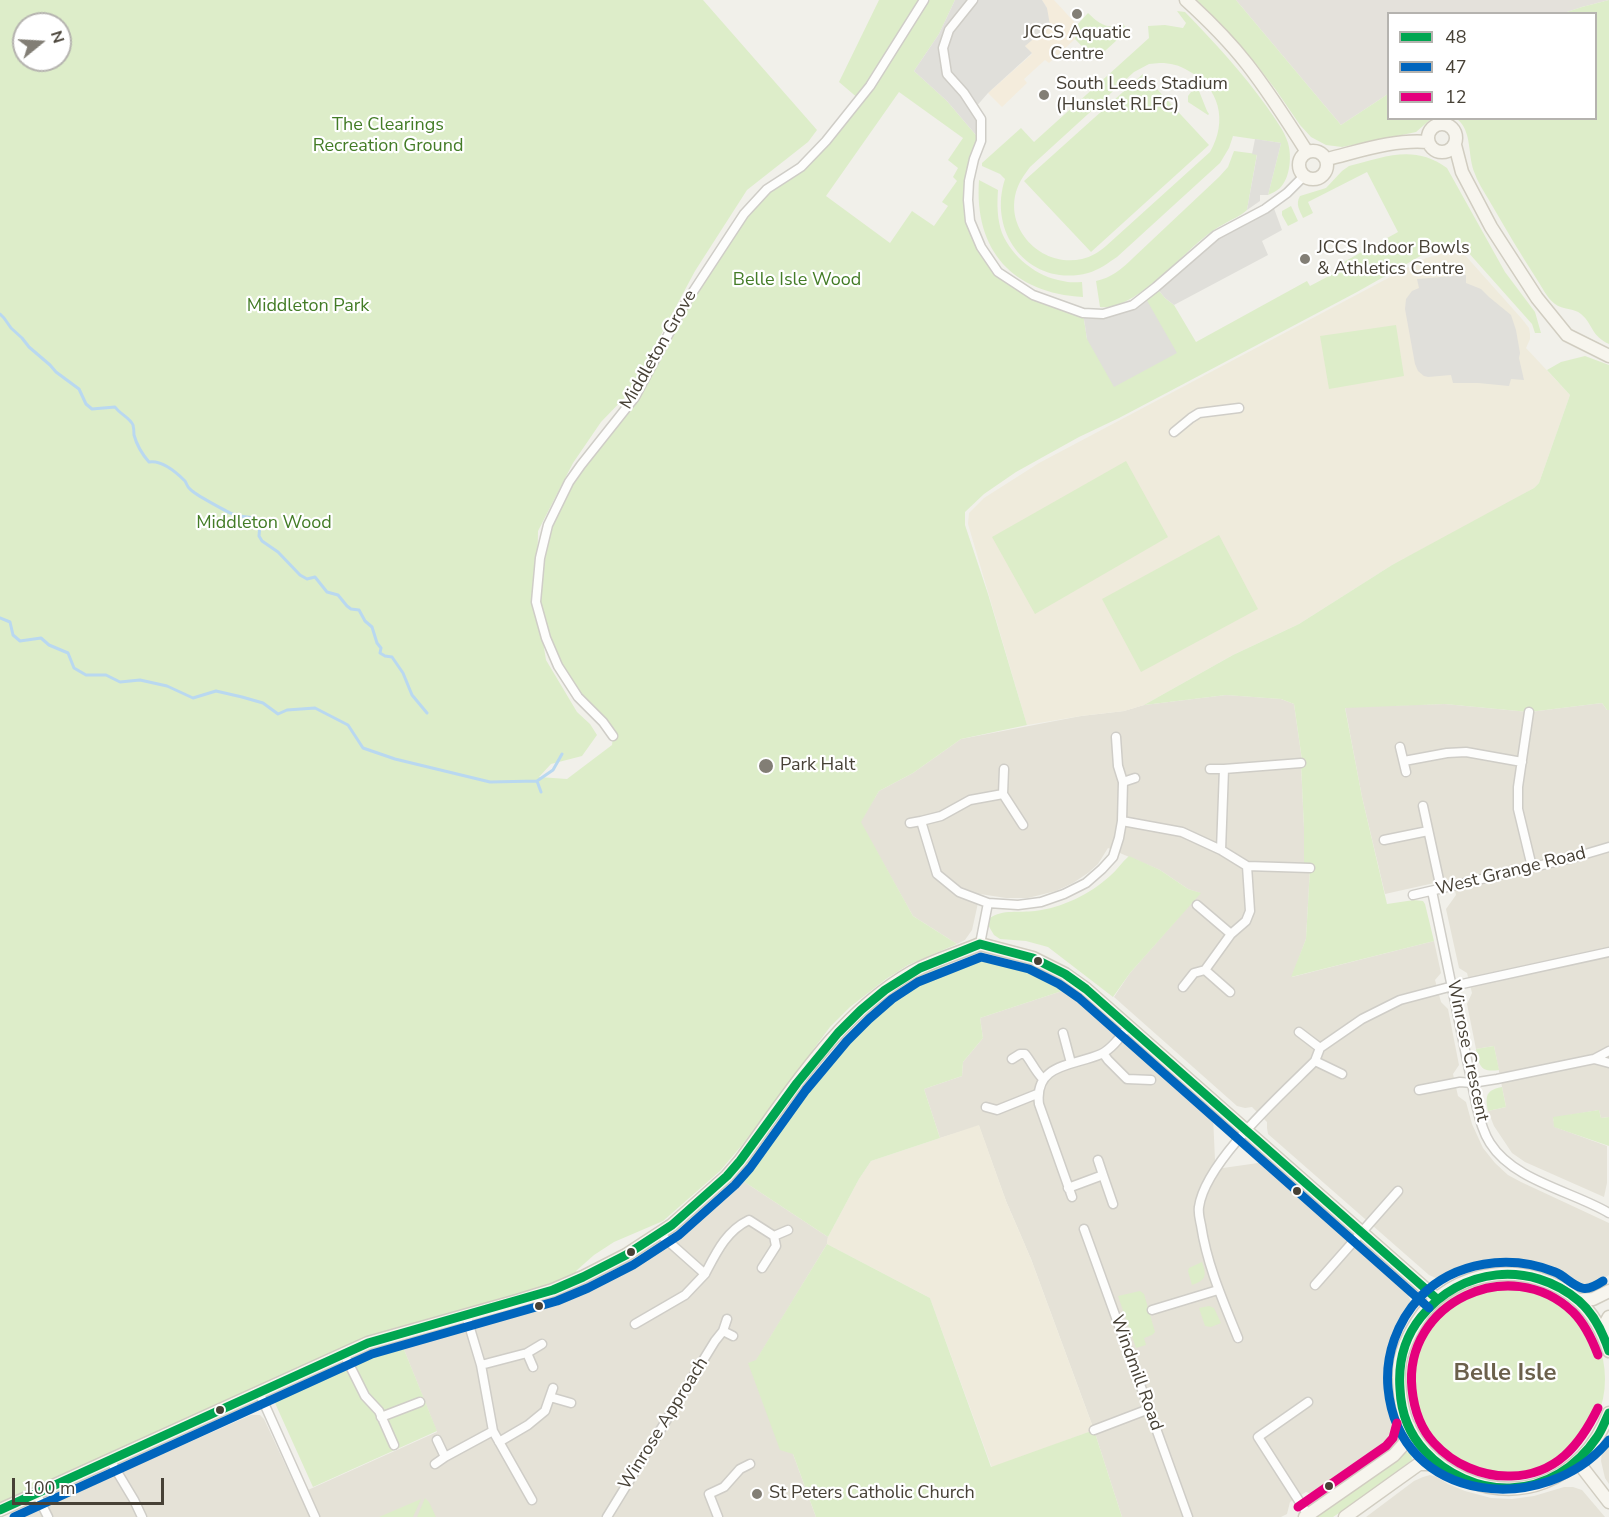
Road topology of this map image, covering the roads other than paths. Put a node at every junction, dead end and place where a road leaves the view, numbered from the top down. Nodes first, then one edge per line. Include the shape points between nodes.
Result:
1 (924, 0) edge
2 (973, 0) edge
3 (1186, 0) edge
4 (1428, 142) junction
5 (1455, 145) junction
6 (1307, 152) junction
7 (1441, 153) junction
8 (1327, 159) junction
9 (1462, 172) junction
10 (1304, 176) junction
11 (1609, 356) edge
12 (1239, 408) dead end
13 (1174, 432) dead end
14 (1529, 712) dead end
15 (613, 736) dead end
16 (1116, 737) dead end
17 (1400, 747) dead end
18 (1404, 761) junction
19 (1522, 762) junction
20 (1301, 763) dead end
21 (1004, 769) dead end
22 (1210, 769) dead end
23 (1224, 769) junction
24 (1406, 772) dead end
25 (1135, 778) dead end
26 (1123, 782) junction
27 (1004, 794) junction
28 (1423, 806) dead end
29 (921, 820) junction
30 (1122, 821) junction
31 (910, 823) dead end
32 (1023, 825) dead end
33 (1428, 831) junction
34 (1384, 840) dead end
35 (1609, 847) edge
36 (1221, 850) junction
37 (1247, 866) junction
38 (1310, 867) dead end
39 (1532, 867) junction
40 (1437, 890) junction
41 (1413, 895) dead end
42 (988, 903) junction
43 (1197, 905) dead end
44 (1231, 934) junction
45 (980, 944) junction
46 (1609, 951) edge
47 (1205, 970) junction
48 (1453, 986) junction
49 (1183, 987) dead end
50 (1230, 992) dead end
51 (1128, 1027) junction
52 (1299, 1032) dead end
53 (1063, 1033) dead end
54 (1320, 1048) junction
55 (1609, 1051) edge
56 (1103, 1053) junction
57 (1012, 1059) dead end
58 (1594, 1059) junction
59 (1315, 1061) junction
60 (1071, 1063) junction
61 (1609, 1063) edge
62 (1342, 1074) dead end
63 (1042, 1079) junction
64 (1151, 1080) dead end
65 (1472, 1083) junction
66 (1419, 1090) dead end
67 (1037, 1094) junction
68 (986, 1107) dead end
69 (1246, 1130) junction
70 (1098, 1160) dead end
71 (1103, 1175) junction
72 (1068, 1188) junction
73 (1398, 1191) dead end
74 (1072, 1197) dead end
75 (1113, 1204) dead end
76 (1609, 1214) edge
77 (1084, 1229) dead end
78 (788, 1230) dead end
79 (1362, 1232) junction
80 (660, 1234) junction
81 (774, 1236) junction
82 (762, 1268) dead end
83 (705, 1274) junction
84 (1315, 1285) dead end
85 (1218, 1290) junction
86 (1609, 1291) edge
87 (1437, 1299) junction
88 (1578, 1300) junction
89 (1152, 1310) dead end
90 (466, 1315) junction
91 (1609, 1317) edge
92 (727, 1319) dead end
93 (635, 1324) dead end
94 (723, 1331) junction
95 (1603, 1334) junction
96 (733, 1336) dead end
97 (1238, 1338) dead end
98 (542, 1344) dead end
99 (1609, 1351) edge
100 (527, 1353) junction
101 (344, 1354) junction
102 (481, 1365) junction
103 (533, 1367) dead end
104 (259, 1392) junction
105 (420, 1402) dead end
106 (1308, 1402) dead end
107 (571, 1404) dead end
108 (1149, 1409) junction
109 (1609, 1413) edge
110 (381, 1417) junction
111 (1409, 1426) junction
112 (1094, 1430) dead end
113 (493, 1431) junction
114 (437, 1440) dead end
115 (499, 1442) junction
116 (394, 1445) dead end
117 (445, 1457) junction
118 (110, 1460) junction
119 (1578, 1462) junction
120 (435, 1464) dead end
121 (750, 1464) dead end
122 (1437, 1464) junction
123 (36, 1493) junction
124 (532, 1500) dead end
125 (1609, 1502) edge
126 (0, 1510) edge
127 (1307, 1516) edge
128 (48, 1517) edge
129 (142, 1517) edge
130 (315, 1517) edge
131 (607, 1517) edge
132 (718, 1517) edge
133 (1188, 1517) edge
134 (1345, 1517) edge

1 - 15 street, Middleton Grove via 870,86 826,141 801,167 767,189 744,214 683,307 635,398 569,482 548,525 536,602 546,638 578,697
2 - 10 street via 949,30 943,48 947,74 981,119 981,141 969,181 970,221 998,272 1033,295 1083,313 1103,314 1133,305 1216,235 1265,209
3 - 6 street via 1248,64
4 - 5 street via 1431,129 1444,124 1455,132
4 - 7 street
4 - 8 street via 1391,144
5 - 7 street
5 - 9 street
6 - 8 street via 1317,151
6 - 10 street via 1299,163
7 - 9 street
8 - 10 street via 1326,172 1320,178
9 - 11 street via 1533,293 1567,335
12 - 13 street via 1199,413
14 - 19 street
16 - 26 street
17 - 18 street
18 - 19 street via 1466,752
18 - 24 street
19 - 39 street via 1518,809
20 - 23 street
21 - 27 street
22 - 23 street
23 - 36 street
25 - 26 street
26 - 30 street
27 - 29 street via 970,800 941,816
27 - 32 street
28 - 33 street, Winrose Crescent
29 - 31 street
29 - 42 street via 937,874 959,892
30 - 36 street via 1182,832
30 - 42 street via 1113,857 1086,883 1041,902
33 - 34 street
33 - 40 street, Winrose Crescent
35 - 39 street, West Grange Road
36 - 37 street
37 - 38 street
37 - 44 street via 1250,911 1246,921
39 - 40 street, West Grange Road
40 - 41 street, West Grange Road
40 - 48 street, Winrose Crescent
42 - 45 street
43 - 44 street
44 - 47 street
45 - 51 street via 1033,958 1065,974
45 - 80 street via 912,972 862,1008 814,1062 727,1176
46 - 48 street
47 - 49 street via 1194,973
47 - 50 street
48 - 54 street via 1400,1000 1362,1019
48 - 65 street, Winrose Crescent
51 - 56 street
51 - 69 street
52 - 54 street
53 - 60 street
54 - 59 street
55 - 58 street
56 - 60 street
56 - 64 street via 1127,1079
57 - 63 street via 1025,1054
58 - 61 street
58 - 65 street
59 - 62 street
59 - 69 street
60 - 63 street
63 - 67 street
65 - 66 street
65 - 76 street, Winrose Crescent via 1484,1131 1513,1167
67 - 68 street via 997,1110
67 - 72 street
69 - 79 street
69 - 85 street via 1204,1188 1198,1209 1204,1249
70 - 71 street
71 - 72 street
71 - 75 street
72 - 74 street
73 - 79 street
77 - 108 street, Windmill Road
78 - 81 street
79 - 84 street
79 - 87 street
80 - 83 street
80 - 90 street via 564,1286
81 - 82 street via 776,1246
81 - 83 street via 749,1220 738,1224 722,1242
83 - 93 street via 685,1295
85 - 89 street
85 - 97 street
86 - 88 street via 1593,1299
87 - 88 street via 1455,1286 1501,1273 1527,1275 1554,1284
87 - 111 street via 1421,1315 1402,1352 1400,1399
88 - 95 street
90 - 101 street via 368,1343
90 - 102 street
91 - 95 street
92 - 94 street, Winrose Approach
94 - 96 street
94 - 131 street, Winrose Approach
95 - 99 street
98 - 100 street
100 - 102 street
100 - 103 street
101 - 104 street
101 - 110 street
102 - 113 street
104 - 118 street
104 - 130 street
105 - 110 street
106 - 127 street via 1258,1437
107 - 115 street via 552,1392 545,1411
108 - 112 street
108 - 133 street, Windmill Road
109 - 119 street via 1592,1447
110 - 116 street
111 - 122 street
111 - 127 street via 1404,1444 1394,1455
113 - 115 street
113 - 117 street
114 - 117 street
115 - 124 street
117 - 120 street
118 - 123 street
118 - 129 street
119 - 122 street via 1544,1482 1498,1489 1466,1481
119 - 125 street
121 - 132 street via 724,1487 709,1494
122 - 134 street via 1419,1464
123 - 126 street
123 - 128 street

